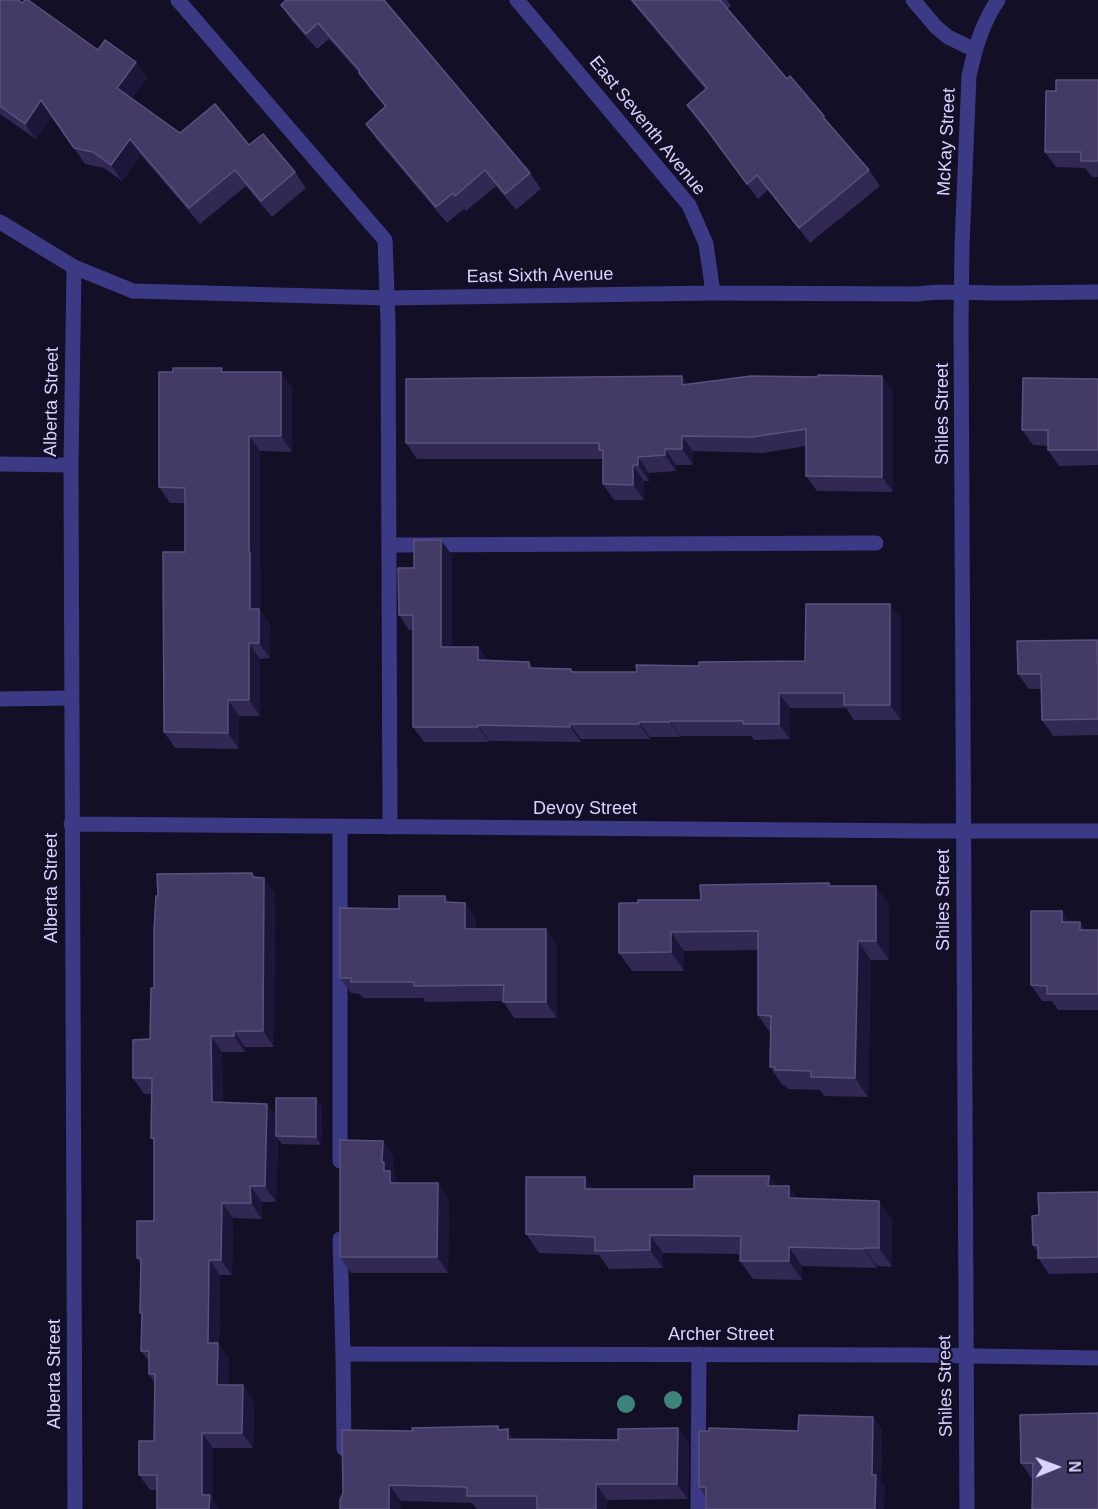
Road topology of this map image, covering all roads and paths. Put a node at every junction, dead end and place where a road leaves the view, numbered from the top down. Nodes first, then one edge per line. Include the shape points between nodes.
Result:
1 (178, 0) edge
2 (517, 0) edge
3 (913, 0) edge
4 (998, 0) edge
5 (975, 50) junction
6 (0, 222) edge
7 (74, 267) junction
8 (961, 291) junction
9 (1098, 291) edge
10 (713, 293) junction
11 (388, 298) junction
12 (0, 464) edge
13 (70, 465) junction
14 (876, 543) dead end
15 (389, 545) junction
16 (72, 698) junction
17 (0, 699) edge
18 (71, 824) junction
19 (340, 827) junction
20 (390, 827) junction
21 (964, 831) junction
22 (1098, 831) edge
23 (340, 1178) edge
24 (340, 1223) edge
25 (343, 1354) junction
26 (699, 1354) junction
27 (965, 1356) junction
28 (1098, 1358) edge
29 (344, 1463) edge
30 (75, 1509) edge
31 (698, 1509) edge
32 (967, 1509) edge

1 - 11 street via 385,240
2 - 10 street, East Seventh Avenue via 689,205 706,244
3 - 5 street via 948,37
4 - 5 street, McKay Street
5 - 8 street, McKay Street via 969,76
6 - 7 street, East Sixth Avenue
7 - 11 street, East Sixth Avenue via 133,291
7 - 13 street, Alberta Street
8 - 9 street, East Sixth Avenue
8 - 10 street, East Sixth Avenue
8 - 21 street, Shiles Street
10 - 11 street, East Sixth Avenue
11 - 15 street
12 - 13 street
13 - 16 street, Alberta Street
14 - 15 street
15 - 20 street
16 - 17 street
16 - 18 street, Alberta Street
18 - 19 street, Devoy Street
18 - 30 street, Alberta Street
19 - 20 street, Devoy Street
19 - 23 street
20 - 21 street, Devoy Street
21 - 22 street, Devoy Street
21 - 27 street, Shiles Street
24 - 25 street
25 - 26 street, Archer Street
25 - 29 street
26 - 27 street, Archer Street
26 - 31 street
27 - 28 street, Archer Street
27 - 32 street, Shiles Street

